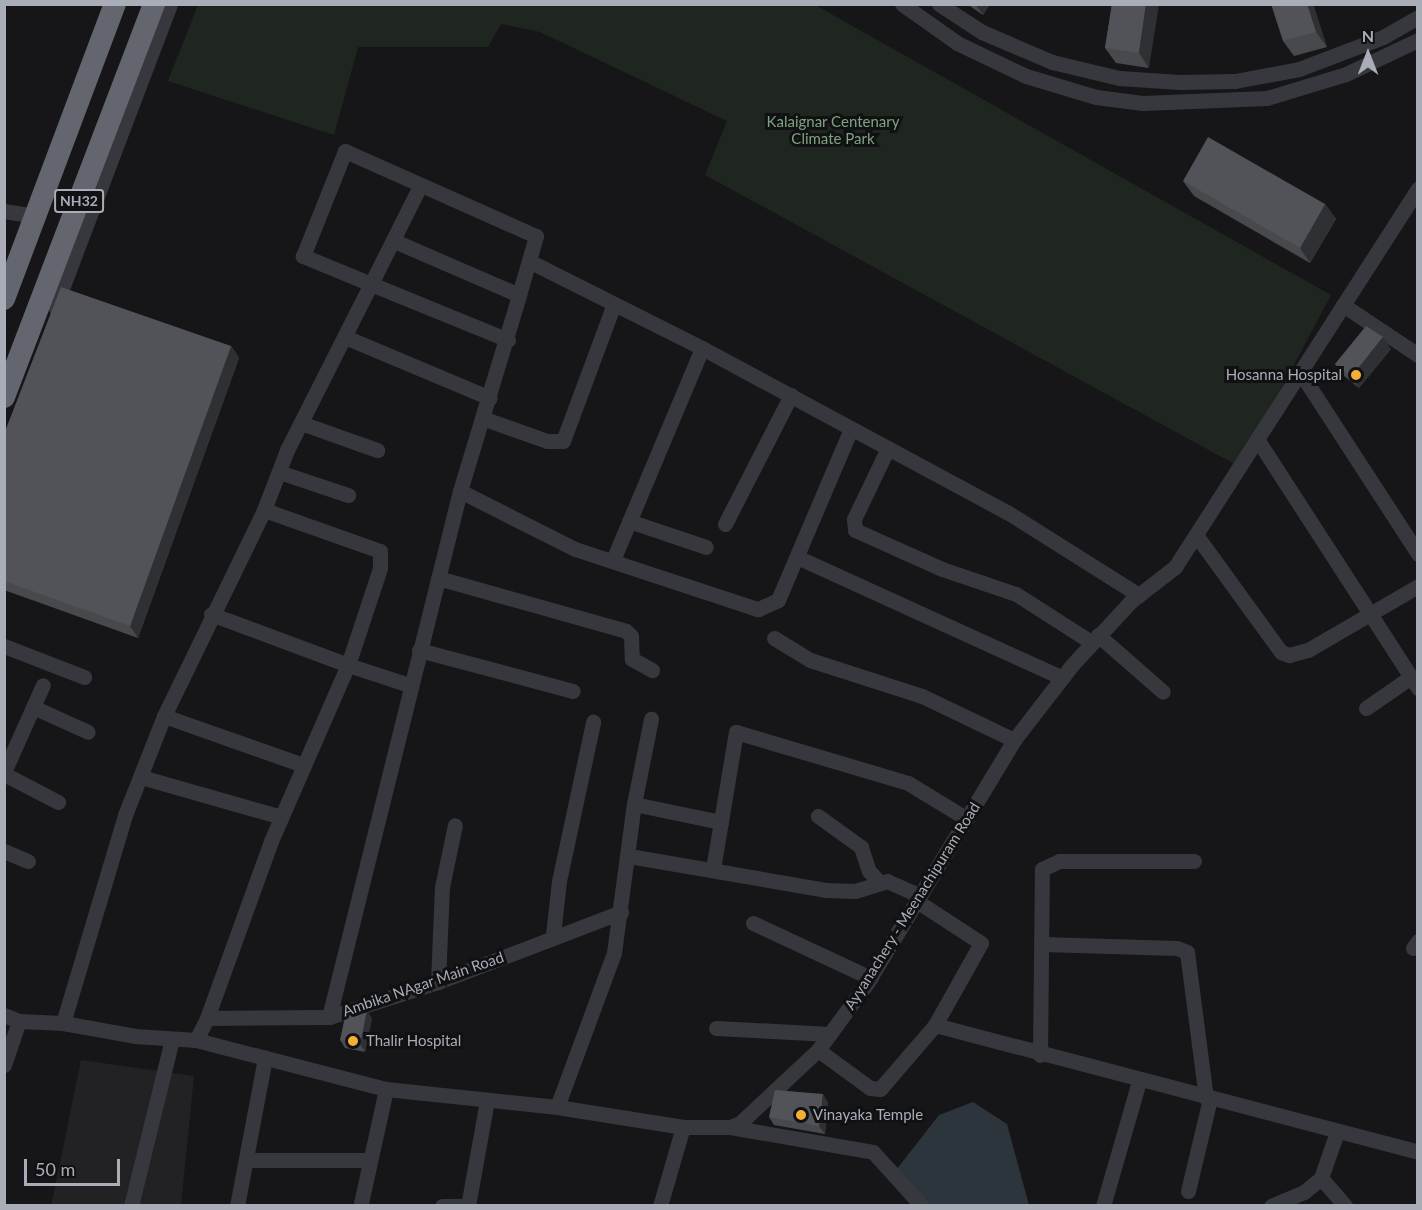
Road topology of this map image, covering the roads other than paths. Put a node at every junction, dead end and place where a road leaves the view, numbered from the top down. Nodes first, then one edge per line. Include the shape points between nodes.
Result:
1 (115, 4) edge
2 (154, 4) edge
3 (170, 4) edge
4 (902, 4) edge
5 (939, 4) edge
6 (1418, 17) edge
7 (1418, 40) edge
8 (420, 186) junction
9 (1418, 188) edge
10 (4, 211) edge
11 (36, 216) junction
12 (394, 241) junction
13 (529, 261) junction
14 (10, 274) edge
15 (371, 284) junction
16 (519, 296) junction
17 (4, 299) edge
18 (614, 304) junction
19 (1343, 304) junction
20 (45, 335) edge
21 (345, 337) junction
22 (508, 340) junction
23 (702, 348) junction
24 (1418, 355) edge
25 (1300, 372) junction
26 (791, 395) junction
27 (4, 398) edge
28 (490, 398) junction
29 (482, 418) junction
30 (301, 423) junction
31 (851, 429) junction
32 (1257, 439) junction
33 (888, 448) junction
34 (376, 450) dead end
35 (279, 472) junction
36 (460, 491) junction
37 (348, 495) dead end
38 (264, 510) junction
39 (629, 521) junction
40 (725, 524) dead end
41 (1196, 534) junction
42 (706, 547) dead end
43 (1418, 554) edge
44 (796, 558) junction
45 (613, 560) junction
46 (438, 578) junction
47 (1418, 586) edge
48 (1139, 595) junction
49 (211, 614) junction
50 (1367, 614) junction
51 (774, 638) dead end
52 (1094, 638) junction
53 (4, 646) edge
54 (418, 650) junction
55 (348, 665) junction
56 (652, 670) dead end
57 (84, 677) dead end
58 (1062, 678) junction
59 (1414, 682) edge
60 (43, 685) dead end
61 (409, 685) junction
62 (573, 691) dead end
63 (1163, 692) dead end
64 (33, 707) junction
65 (1366, 708) dead end
66 (164, 716) junction
67 (651, 719) dead end
68 (593, 722) dead end
69 (88, 732) dead end
70 (1014, 740) junction
71 (303, 765) junction
72 (4, 773) edge
73 (141, 777) junction
74 (58, 802) dead end
75 (634, 804) junction
76 (818, 816) dead end
77 (281, 817) junction
78 (967, 819) junction
79 (721, 822) junction
80 (455, 825) dead end
81 (4, 851) edge
82 (629, 856) junction
83 (28, 861) dead end
84 (1194, 861) dead end
85 (713, 869) junction
86 (880, 883) junction
87 (919, 899) junction
88 (621, 912) junction
89 (753, 923) dead end
90 (553, 935) junction
91 (1042, 944) junction
92 (871, 978) junction
93 (438, 982) junction
94 (328, 1017) junction
95 (12, 1018) edge
96 (207, 1018) junction
97 (63, 1023) junction
98 (935, 1025) junction
99 (716, 1028) dead end
100 (830, 1034) junction
101 (172, 1039) junction
102 (196, 1040) junction
103 (818, 1050) junction
104 (1040, 1055) junction
105 (265, 1058) junction
106 (4, 1065) edge
107 (1139, 1081) junction
108 (386, 1089) junction
109 (1208, 1098) junction
110 (487, 1100) junction
111 (557, 1107) junction
112 (683, 1127) junction
113 (730, 1127) junction
114 (1337, 1132) junction
115 (1416, 1154) edge
116 (246, 1160) junction
117 (370, 1160) junction
118 (1321, 1178) junction
119 (1188, 1191) dead end
120 (361, 1203) dead end
121 (237, 1205) edge
122 (661, 1205) edge
123 (131, 1206) edge
124 (244, 1206) edge
125 (442, 1206) edge
126 (466, 1206) edge
127 (922, 1206) edge
128 (1103, 1206) edge
129 (1271, 1206) edge
130 (1345, 1206) edge

1 - 11 highway, NH32
2 - 27 highway, NH32
3 - 20 street
4 - 7 street via 957,43 1026,76 1096,97 1143,104 1267,98 1346,74
5 - 6 street via 982,32 1052,62 1119,78 1180,82 1235,81 1299,69 1383,37
8 - 12 street
8 - 13 street via 536,236
8 - 15 street via 345,151 303,256
9 - 19 street, Ayyanachery - Meenachipuram Road
10 - 11 street
11 - 14 highway, NH32
12 - 15 street
12 - 16 street
13 - 16 street
13 - 18 street
14 - 17 highway, NH32
15 - 21 street
15 - 22 street
16 - 22 street
18 - 23 street
18 - 29 street via 563,441 547,441
19 - 24 street
19 - 25 street, Ayyanachery - Meenachipuram Road
21 - 28 street
21 - 30 street
22 - 28 street
23 - 26 street
23 - 39 street
25 - 32 street, Ayyanachery - Meenachipuram Road
25 - 43 street
26 - 31 street
26 - 40 street
28 - 29 street
29 - 36 street
30 - 34 street
30 - 35 street
31 - 33 street
31 - 44 street
32 - 41 street, Ayyanachery - Meenachipuram Road
32 - 50 street
33 - 48 street via 1007,512
33 - 52 street via 854,519 855,530 942,569 1016,594
35 - 37 street
35 - 38 street
36 - 45 street via 551,540
36 - 46 street
38 - 49 street
38 - 55 street via 380,551 380,568
39 - 42 street
39 - 45 street
41 - 48 street, Ayyanachery - Meenachipuram Road via 1175,567
41 - 50 street via 1281,652 1289,655 1308,650
44 - 45 street via 778,600 758,609
44 - 58 street
46 - 54 street
46 - 56 street via 626,631 631,636 632,659
47 - 50 street
48 - 52 street, Ayyanachery - Meenachipuram Road
49 - 55 street
49 - 66 street
50 - 59 street
51 - 70 street via 810,660 922,696
52 - 58 street, Ayyanachery - Meenachipuram Road
52 - 63 street
53 - 57 street
54 - 61 street
54 - 62 street
55 - 61 street
55 - 71 street
58 - 70 street, Ayyanachery - Meenachipuram Road
59 - 65 street
60 - 64 street
61 - 94 street
64 - 69 street
64 - 72 street
66 - 71 street
66 - 73 street
67 - 75 street
68 - 90 street via 559,881
70 - 78 street, Ayyanachery - Meenachipuram Road
71 - 77 street
72 - 74 street
73 - 77 street
73 - 97 street via 125,815
75 - 79 street
75 - 82 street
76 - 86 street via 861,847 869,871
77 - 96 street
78 - 79 street via 908,783 736,732
78 - 87 street, Ayyanachery - Meenachipuram Road
79 - 85 street
80 - 93 street via 442,886
81 - 83 street
82 - 85 street
82 - 88 street
84 - 91 street via 1049,864 1040,878
85 - 86 street via 843,891
86 - 87 street via 894,882
87 - 92 street, Ayyanachery - Meenachipuram Road
87 - 98 street via 981,943
88 - 90 street, Ambika NAgar Main Road
88 - 111 street via 604,988
89 - 92 street
90 - 93 street, Ambika NAgar Main Road
91 - 104 street
91 - 109 street via 1177,948 1186,952
92 - 100 street, Ayyanachery - Meenachipuram Road
93 - 94 street, Ambika NAgar Main Road
94 - 96 street, Ambika NAgar Main Road
95 - 97 street
95 - 106 street
96 - 102 street
97 - 101 street
98 - 103 street via 880,1089 870,1088
98 - 104 street
99 - 100 street
100 - 103 street, Ayyanachery - Meenachipuram Road
101 - 102 street
101 - 123 street
102 - 105 street
103 - 113 street, Ayyanachery - Meenachipuram Road
104 - 107 street
105 - 108 street
105 - 116 street
107 - 109 street
107 - 128 street
108 - 110 street
108 - 117 street
109 - 114 street
109 - 119 street
110 - 111 street
110 - 126 street
111 - 112 street
112 - 113 street
112 - 122 street
113 - 127 street via 873,1152
114 - 115 street
114 - 118 street
116 - 117 street
116 - 121 street
117 - 120 street
118 - 129 street via 1304,1192
118 - 130 street
121 - 124 street
125 - 126 street

